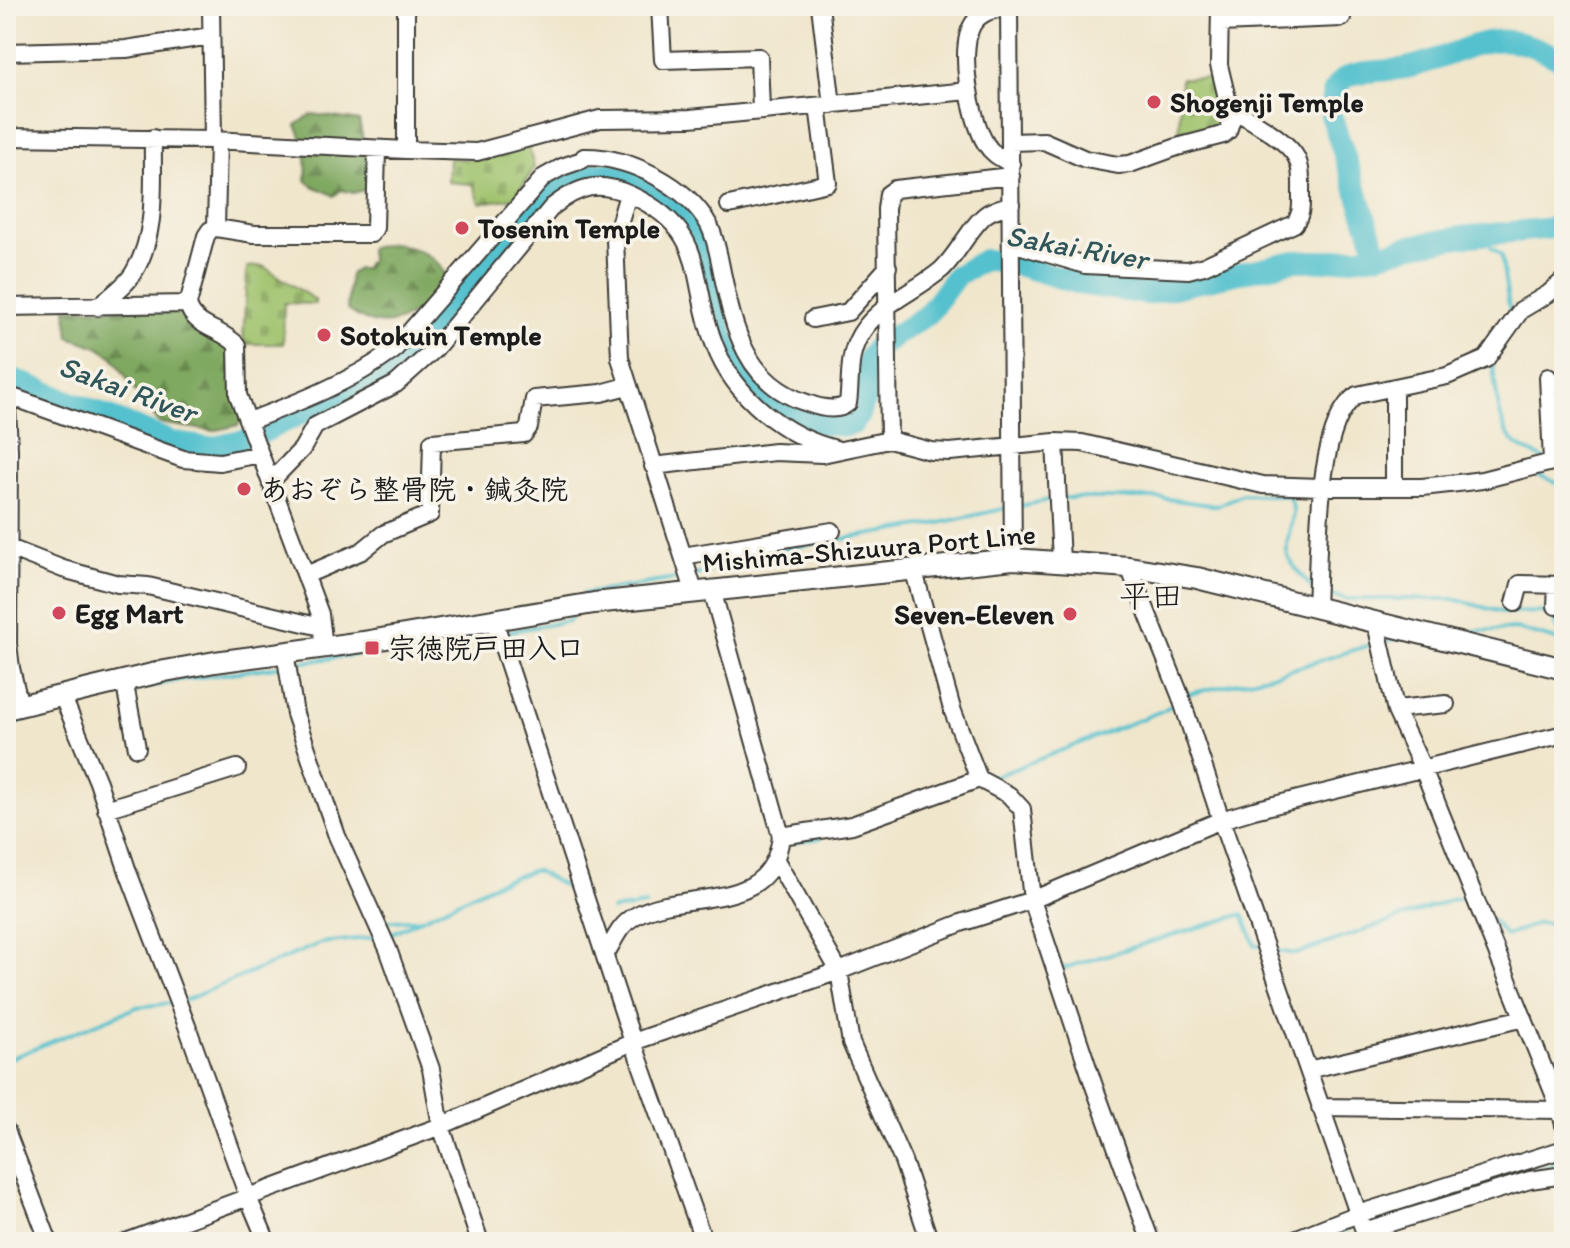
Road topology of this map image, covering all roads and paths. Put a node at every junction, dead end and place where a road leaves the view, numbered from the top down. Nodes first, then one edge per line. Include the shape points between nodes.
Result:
1 (211, 6) edge
2 (406, 6) edge
3 (660, 6) edge
4 (820, 6) edge
5 (1009, 6) edge
6 (1220, 6) edge
7 (1342, 18) dead end
8 (1221, 23) junction
9 (211, 36) junction
10 (6, 52) edge
11 (968, 91) junction
12 (825, 105) junction
13 (1231, 109) junction
14 (761, 110) junction
15 (6, 137) edge
16 (153, 138) junction
17 (215, 140) junction
18 (1011, 142) junction
19 (377, 149) junction
20 (406, 150) junction
21 (1011, 170) junction
22 (628, 194) junction
23 (1011, 204) junction
24 (729, 205) dead end
25 (216, 228) junction
26 (1012, 245) junction
27 (888, 267) junction
28 (1564, 280) edge
29 (188, 304) junction
30 (6, 307) edge
31 (98, 307) junction
32 (887, 308) junction
33 (813, 319) dead end
34 (1548, 377) dead end
35 (627, 386) junction
36 (1394, 387) junction
37 (7, 389) edge
38 (310, 397) junction
39 (250, 424) junction
40 (314, 424) junction
41 (889, 440) junction
42 (1055, 442) junction
43 (1013, 445) junction
44 (845, 451) junction
45 (259, 452) junction
46 (1558, 460) edge
47 (653, 466) junction
48 (271, 481) junction
49 (1394, 486) junction
50 (1321, 487) junction
51 (7, 498) edge
52 (832, 531) dead end
53 (7, 547) edge
54 (683, 556) junction
55 (1013, 559) junction
56 (1061, 561) junction
57 (1129, 567) junction
58 (913, 568) junction
59 (306, 575) junction
60 (1560, 585) edge
61 (703, 590) junction
62 (1515, 603) dead end
63 (1556, 606) dead end
64 (1316, 607) junction
65 (1376, 624) junction
66 (497, 629) junction
67 (322, 637) junction
68 (285, 652) junction
69 (1564, 669) edge
70 (124, 680) junction
71 (62, 695) junction
72 (1446, 704) dead end
73 (13, 707) edge
74 (1396, 709) junction
75 (1564, 734) edge
76 (137, 748) dead end
77 (237, 768) dead end
78 (1423, 769) junction
79 (979, 779) junction
80 (106, 809) junction
81 (1221, 820) junction
82 (781, 836) junction
83 (777, 862) junction
84 (1032, 900) junction
85 (605, 955) junction
86 (839, 971) junction
87 (1524, 1018) junction
88 (633, 1042) junction
89 (1308, 1070) junction
90 (1320, 1107) junction
91 (1563, 1115) edge
92 (441, 1126) junction
93 (6, 1130) edge
94 (1564, 1149) edge
95 (1564, 1175) edge
96 (248, 1197) junction
97 (1358, 1214) junction
98 (1366, 1236) edge
99 (49, 1242) edge
100 (126, 1242) edge
101 (267, 1242) edge
102 (480, 1242) edge
103 (704, 1242) edge
104 (930, 1242) edge
105 (1151, 1242) edge
106 (1287, 1242) edge

1 - 9 street
2 - 20 street
3 - 14 street via 663,60 759,57
4 - 12 street
5 - 11 street via 992,9 968,33
5 - 18 street
6 - 8 street
7 - 8 street
8 - 13 street via 1219,65
9 - 10 street via 126,49
9 - 17 street
11 - 12 street
11 - 21 street via 984,142
12 - 14 street
12 - 24 street via 828,183
13 - 18 street via 1231,125 1223,135 1130,164 1104,164 1044,141
13 - 26 street via 1295,155 1301,209 1294,224 1188,270 1085,265
14 - 20 street via 690,118 600,119 477,152
15 - 16 street
16 - 17 street
16 - 31 street via 153,206 141,254 127,280
17 - 19 street
17 - 25 street
18 - 21 street
19 - 20 street
19 - 25 street via 371,234 254,234
21 - 23 street
21 - 27 street via 890,191
22 - 35 street via 614,253 620,358
22 - 40 street via 588,186 572,192 552,207 435,349 405,377
22 - 44 street via 674,221 693,258 715,347 754,403 784,427
23 - 26 street
23 - 32 street via 987,213 945,267
25 - 29 street via 206,236
26 - 43 street
27 - 32 street
27 - 33 street via 848,312
28 - 36 street via 1521,310 1486,359 1447,376
29 - 31 street
29 - 39 street via 194,317 237,345 237,387
30 - 31 street
32 - 38 street via 866,325 857,342 844,407 817,406 789,395 746,354 709,225 692,202 625,164 584,157 544,177 393,351
32 - 41 street
34 - 46 street
35 - 47 street
35 - 59 street via 534,399 529,427 520,435 432,442 430,514
36 - 49 street
36 - 50 street via 1349,400 1334,433
37 - 45 street via 183,459 220,462
37 - 51 street
38 - 39 street
38 - 40 street
39 - 45 street
40 - 48 street via 302,449
41 - 43 street via 931,451
41 - 44 street
42 - 43 street
42 - 50 street via 1082,443 1263,485
42 - 56 street
43 - 55 street
44 - 47 street via 759,453
45 - 48 street
46 - 49 street via 1482,480
47 - 54 street
48 - 59 street
49 - 50 street
50 - 64 street
51 - 53 street
52 - 54 street
53 - 67 street via 63,569 185,594
53 - 73 street
54 - 61 street
55 - 56 main road, Mishima-Shizuura Port Line
55 - 58 main road, Mishima-Shizuura Port Line
56 - 57 main road, Mishima-Shizuura Port Line
57 - 64 main road, Mishima-Shizuura Port Line
57 - 81 street via 1180,695
58 - 61 main road, Mishima-Shizuura Port Line
58 - 79 street via 952,709
59 - 67 street
60 - 62 street via 1520,584
60 - 63 street
61 - 66 main road, Mishima-Shizuura Port Line via 594,603
61 - 82 street
64 - 65 main road, Mishima-Shizuura Port Line
65 - 69 main road, Mishima-Shizuura Port Line
65 - 74 street
66 - 67 main road, Mishima-Shizuura Port Line
66 - 85 street
67 - 68 main road, Mishima-Shizuura Port Line
68 - 70 main road, Mishima-Shizuura Port Line
68 - 92 street via 295,714 337,836 388,949 431,1069
70 - 71 main road, Mishima-Shizuura Port Line
70 - 76 street
71 - 73 main road, Mishima-Shizuura Port Line
71 - 80 street
72 - 74 street
74 - 78 street
75 - 78 street
77 - 80 street
78 - 81 street
78 - 87 street
79 - 82 street via 852,825
79 - 84 street via 1009,795 1022,809
80 - 96 street
81 - 84 street
81 - 89 street
82 - 83 street
83 - 85 street via 765,877 738,890 636,916 619,928
83 - 86 street
84 - 86 street
84 - 105 street
85 - 88 street
86 - 88 street
86 - 104 street via 851,1043 903,1161
87 - 89 street
87 - 91 street
88 - 92 street
88 - 103 street
89 - 90 street
90 - 91 street
90 - 97 street
92 - 96 street
92 - 102 street
93 - 99 street
94 - 97 street
95 - 98 street via 1530,1180
96 - 100 street
96 - 101 street
97 - 98 street
97 - 106 street

